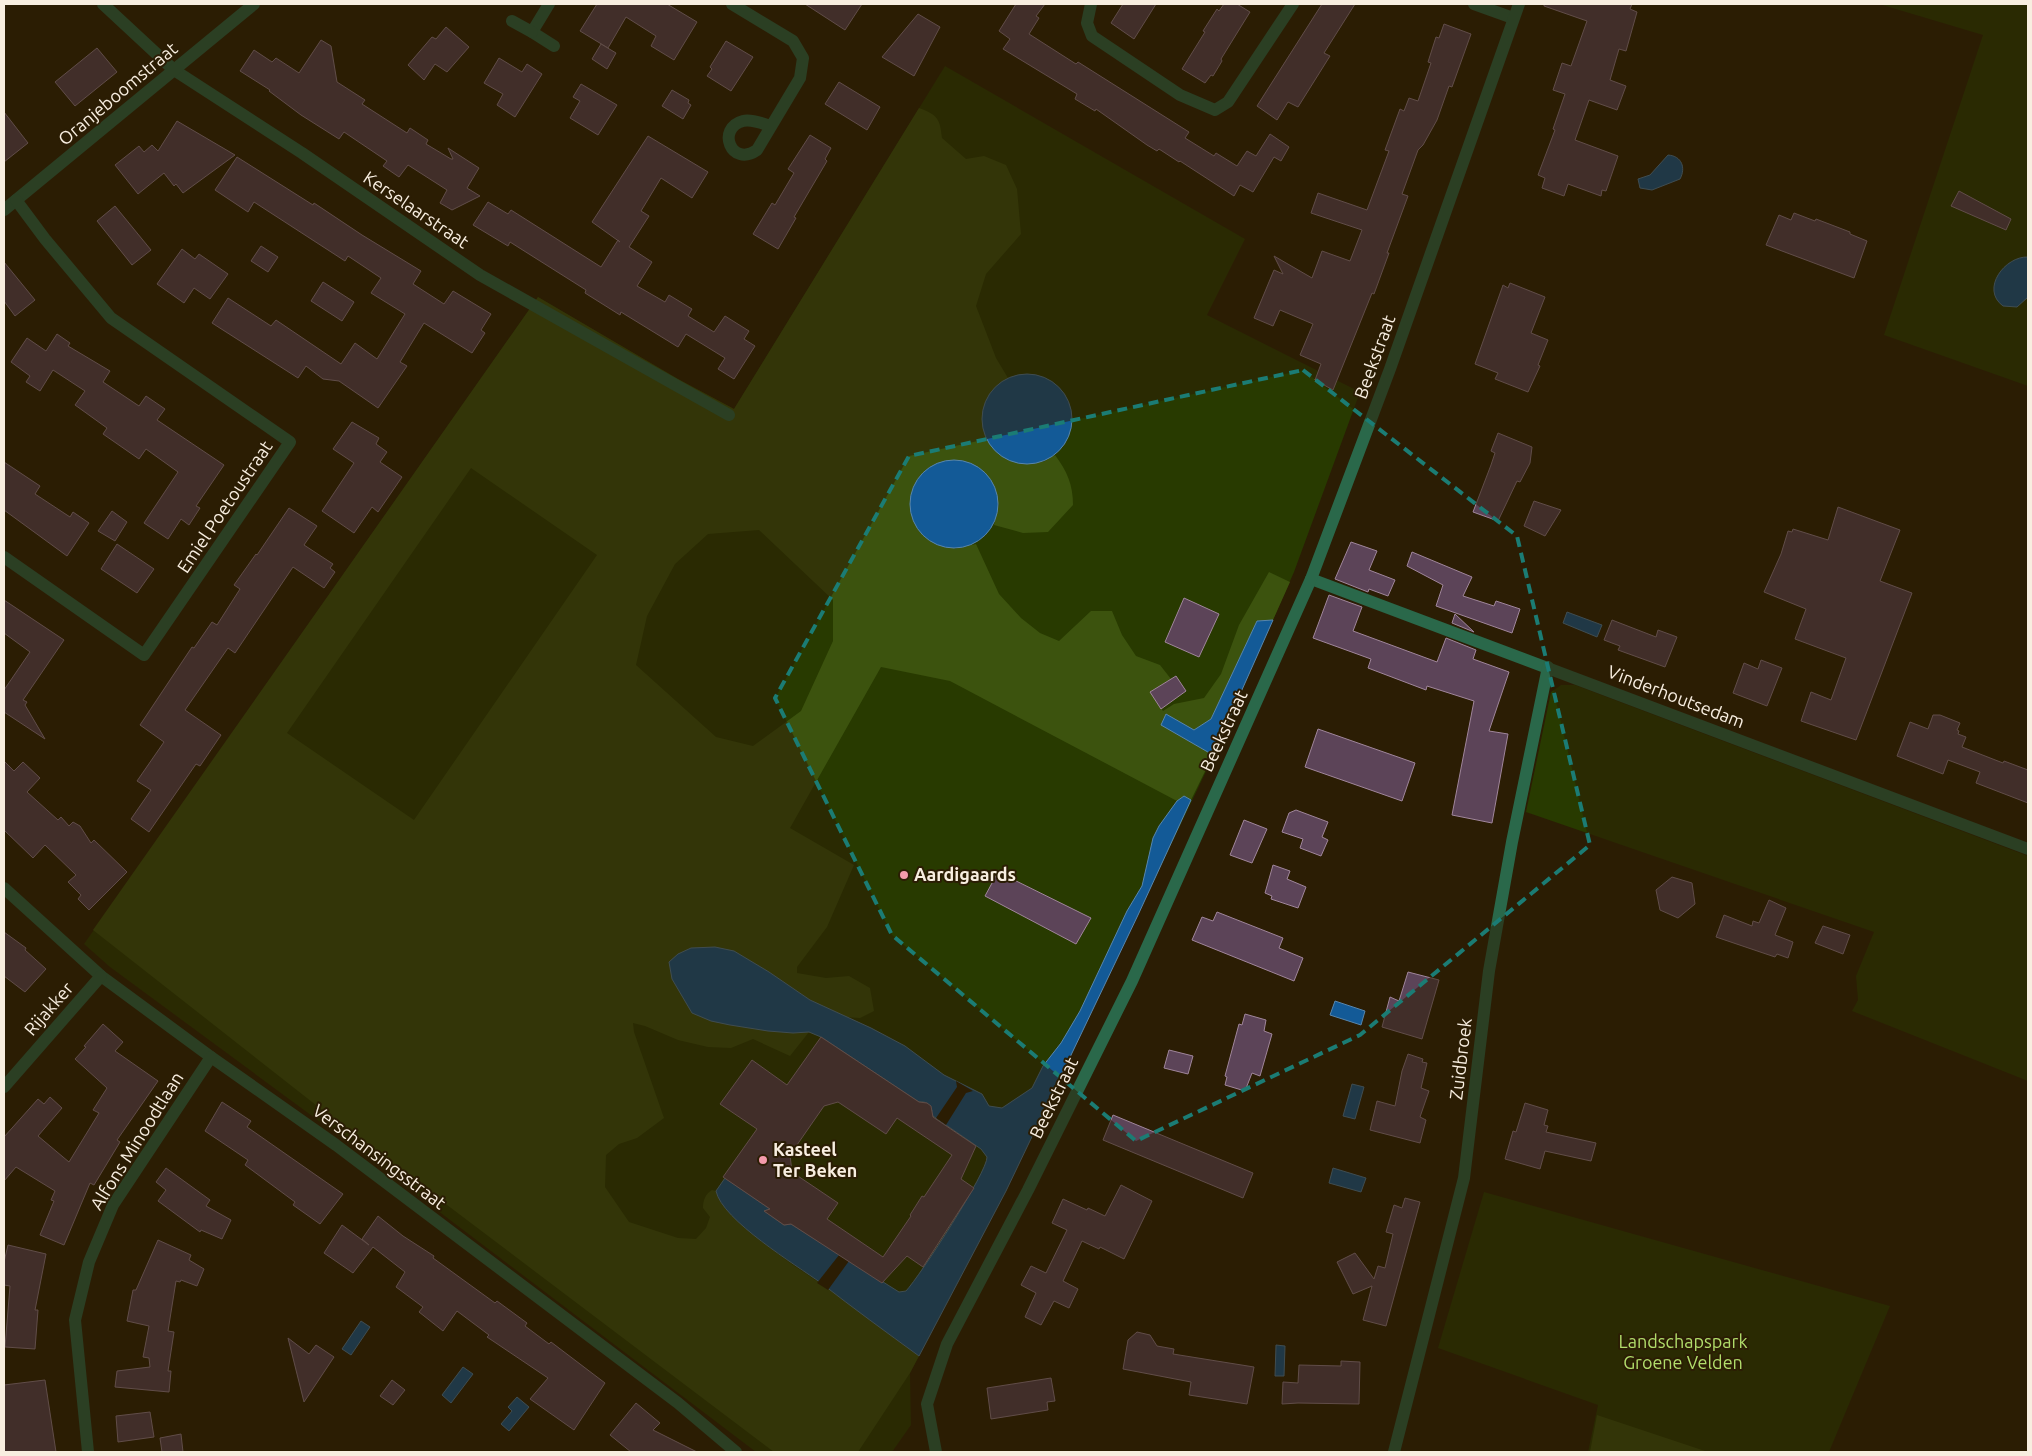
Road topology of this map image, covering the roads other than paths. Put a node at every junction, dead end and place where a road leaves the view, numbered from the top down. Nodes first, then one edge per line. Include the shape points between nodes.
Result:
1 (103, 4) edge
2 (254, 4) edge
3 (549, 4) edge
4 (732, 4) edge
5 (1091, 4) edge
6 (1293, 4) edge
7 (1474, 4) edge
8 (1518, 4) edge
9 (1513, 18) junction
10 (512, 21) dead end
11 (532, 32) junction
12 (554, 46) dead end
13 (174, 70) junction
14 (770, 126) dead end
15 (16, 200) junction
16 (4, 210) edge
17 (729, 415) dead end
18 (4, 557) edge
19 (1311, 579) junction
20 (1548, 667) junction
21 (2028, 849) edge
22 (4, 888) edge
23 (101, 976) junction
24 (211, 1057) junction
25 (4, 1087) edge
26 (88, 1452) edge
27 (736, 1452) edge
28 (936, 1452) edge
29 (1394, 1452) edge

1 - 13 street, Kerselaarstraat
2 - 13 street, Oranjeboomstraat
3 - 11 street
4 - 14 street via 793,41 803,58 800,78
5 - 6 street via 1087,23 1092,36 1180,95 1215,110 1228,102
7 - 9 street
8 - 9 street, Beekstraat
9 - 19 street, Beekstraat via 1393,360
10 - 11 street
11 - 12 street
13 - 15 street, Oranjeboomstraat
13 - 17 street, Kerselaarstraat via 480,275
15 - 16 street, Oranjeboomstraat
15 - 18 street, Emiel Poetoustraat via 111,318 290,442 144,655
19 - 20 street, Vinderhoutsedam
19 - 28 street, Beekstraat via 1132,982 947,1344 927,1404
20 - 21 street, Vinderhoutsedam
20 - 29 street, Zuidbroek via 1489,971 1464,1178
22 - 23 street, Verschansingsstraat
23 - 24 street, Verschansingsstraat
23 - 25 street, Rijakker
24 - 26 street, Alfons Minoodtlaan via 113,1205 89,1262 75,1320
24 - 27 street, Verschansingsstraat via 336,1145 678,1403

